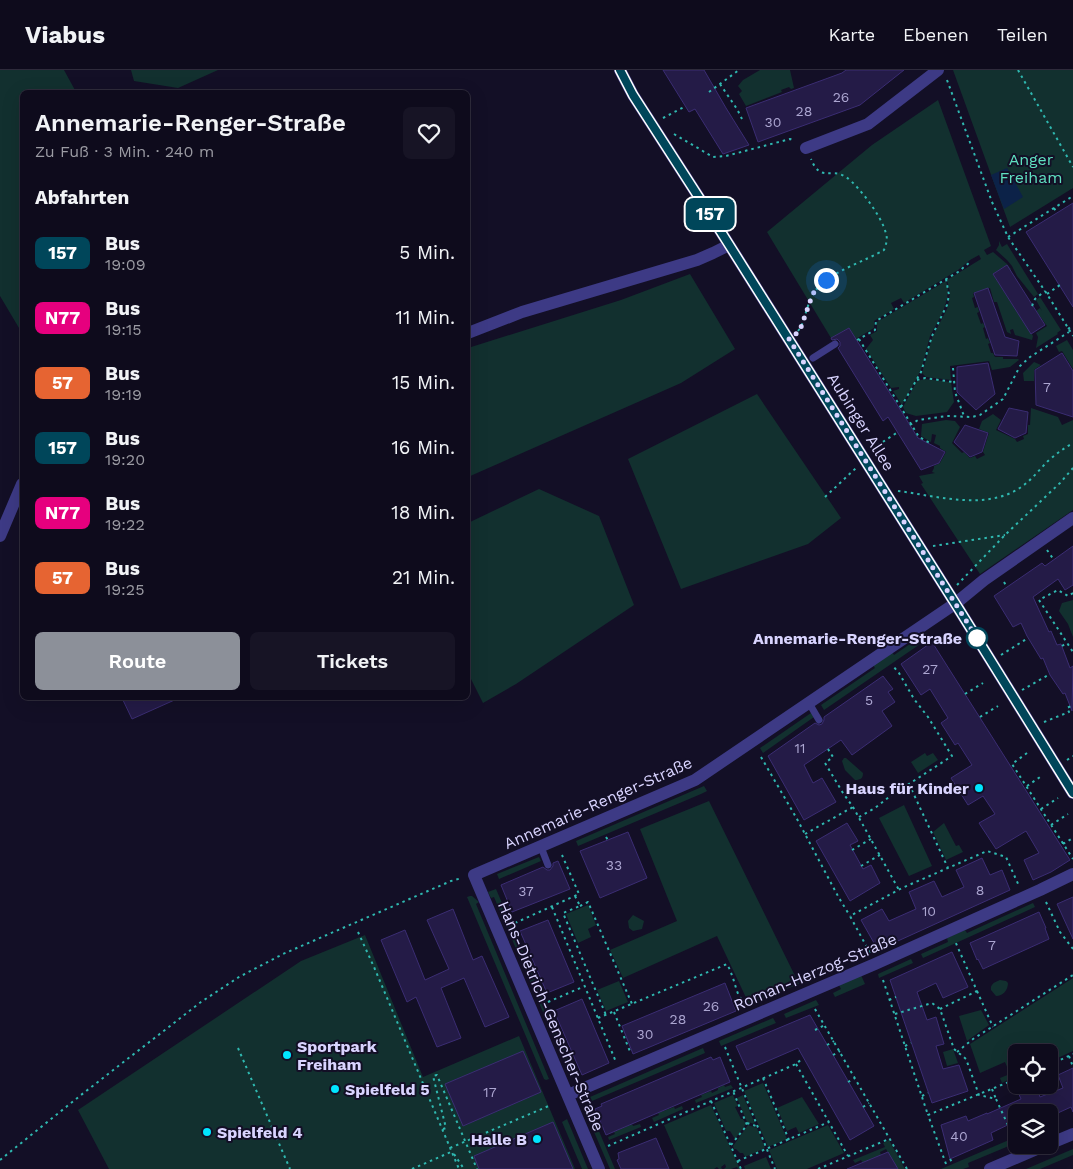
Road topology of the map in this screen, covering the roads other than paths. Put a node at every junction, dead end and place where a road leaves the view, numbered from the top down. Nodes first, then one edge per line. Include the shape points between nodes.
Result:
1 (620, 70) edge
2 (942, 72) edge
3 (806, 148) road end
4 (729, 245) junction
5 (470, 332) edge
6 (835, 344) dead end
7 (813, 358) dead end
8 (20, 489) edge
9 (1073, 518) edge
10 (0, 536) edge
11 (956, 604) junction
12 (809, 703) junction
13 (819, 720) dead end
14 (1073, 793) edge
15 (541, 847) junction
16 (548, 865) dead end
17 (1073, 874) edge
18 (474, 875) joint
19 (568, 1095) junction
20 (1073, 1134) edge
21 (1058, 1140) edge
22 (1025, 1154) edge
23 (599, 1169) edge
24 (990, 1169) edge

1 - 4 street, Aubinger Allee
2 - 3 street via 868,124
4 - 5 street via 697,260 522,312
4 - 11 street, Aubinger Allee via 868,456
6 - 7 lane
8 - 10 street
9 - 11 street, Annemarie-Renger-Straße via 984,580
11 - 12 street, Annemarie-Renger-Straße
11 - 14 street, Aubinger Allee
12 - 13 lane
12 - 15 street, Annemarie-Renger-Straße via 695,780
15 - 16 lane
15 - 18 street, Annemarie-Renger-Straße
17 - 19 street, Roman-Herzog-Straße via 950,931
18 - 19 street, Hans-Dietrich-Genscher-Straße
19 - 23 street, Hans-Dietrich-Genscher-Straße
20 - 21 street
22 - 24 street

